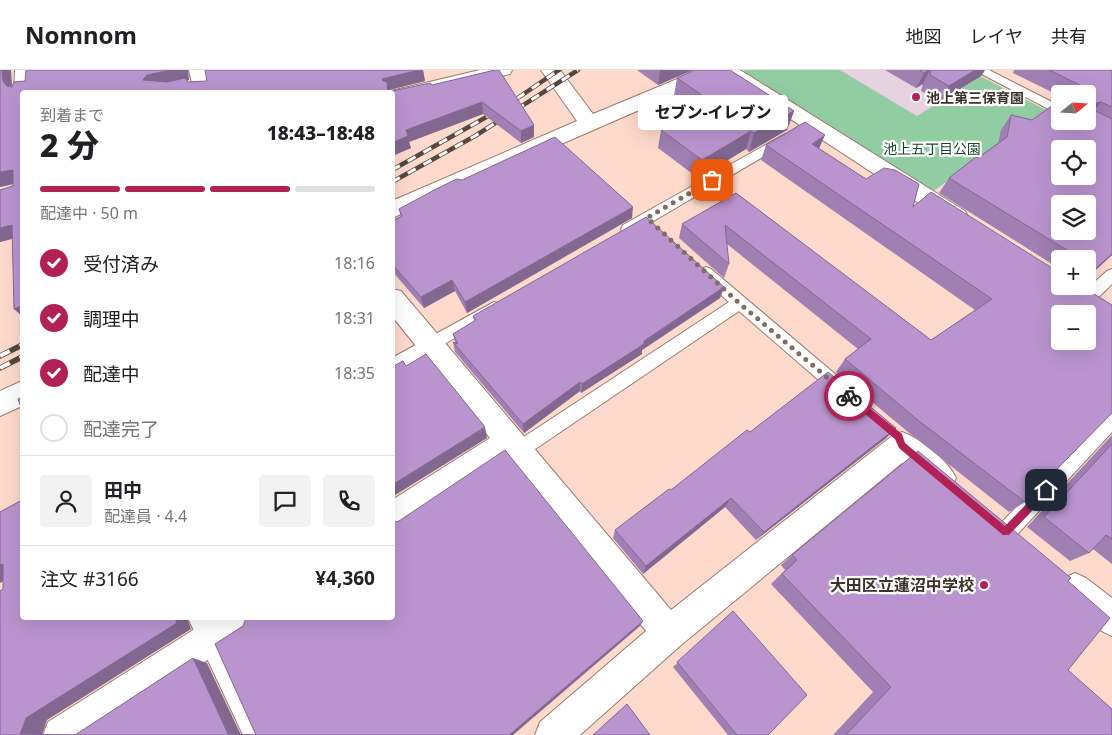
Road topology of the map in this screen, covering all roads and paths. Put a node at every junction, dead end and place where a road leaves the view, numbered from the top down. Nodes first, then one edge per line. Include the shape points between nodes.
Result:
1 (24, 70) edge
2 (503, 70) edge
3 (550, 70) edge
4 (714, 70) edge
5 (727, 70) edge
6 (980, 70) edge
7 (24, 90) edge
8 (395, 97) edge
9 (1051, 106) edge
10 (810, 123) junction
11 (590, 124) junction
12 (633, 206) edge
13 (395, 209) edge
14 (647, 218) junction
15 (976, 229) edge
16 (661, 232) edge
17 (612, 239) edge
18 (697, 264) edge
19 (1112, 275) edge
20 (509, 299) edge
21 (1086, 299) edge
22 (395, 302) edge
23 (739, 303) junction
24 (431, 344) junction
25 (395, 365) edge
26 (20, 394) edge
27 (853, 399) edge
28 (0, 404) edge
29 (1112, 420) edge
30 (515, 445) junction
31 (395, 516) edge
32 (1006, 532) junction
33 (1112, 619) edge
34 (234, 620) edge
35 (204, 628) edge
36 (669, 633) junction
37 (61, 735) edge
38 (255, 735) edge
39 (553, 735) edge

1 - 7 street
2 - 8 street
3 - 11 street
4 - 11 street
5 - 10 street
6 - 9 lane
10 - 14 lane
10 - 15 street
11 - 13 street via 562,144
12 - 14 lane
14 - 16 lane
14 - 17 lane
18 - 23 lane
19 - 21 lane
20 - 24 lane
22 - 24 street
23 - 27 lane
23 - 30 lane
24 - 25 lane
24 - 30 street
26 - 28 street
29 - 32 lane
30 - 31 street
30 - 36 street
32 - 33 street
32 - 36 street via 896,438
34 - 35 street
35 - 37 street
35 - 38 lane
36 - 39 street

